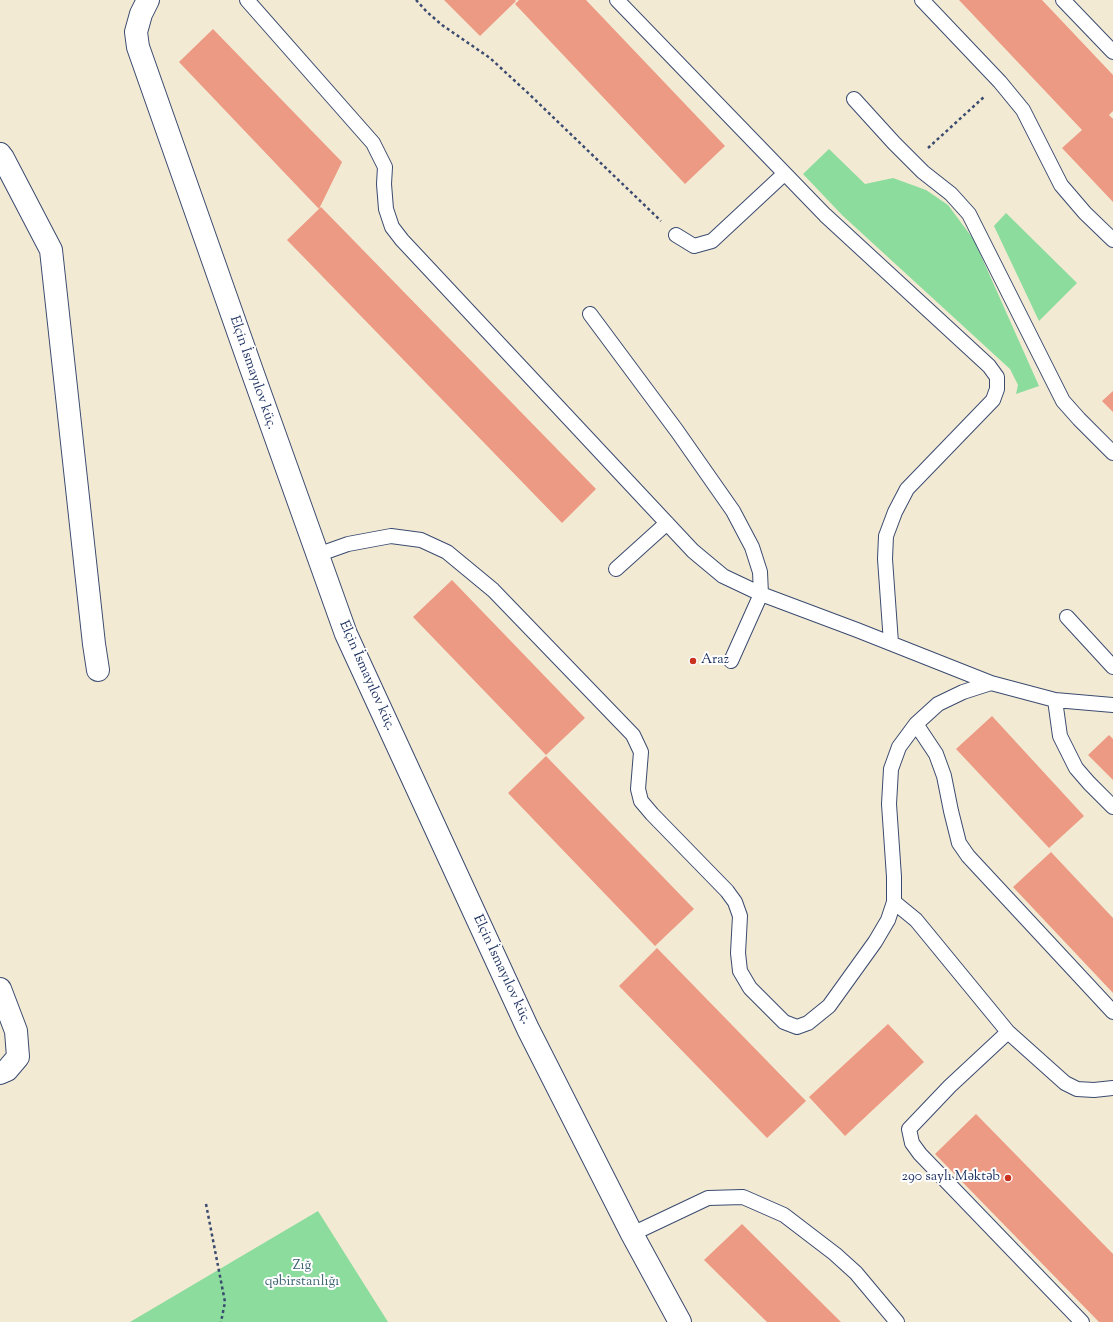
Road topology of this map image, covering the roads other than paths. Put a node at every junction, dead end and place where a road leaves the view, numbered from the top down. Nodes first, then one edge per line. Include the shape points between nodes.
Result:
1 (148, 0) edge
2 (247, 0) edge
3 (617, 0) edge
4 (922, 0) edge
5 (1063, 0) edge
6 (1113, 52) edge
7 (854, 98) dead end
8 (0, 154) edge
9 (784, 174) junction
10 (676, 235) road end
11 (1113, 240) edge
12 (590, 314) dead end
13 (1113, 453) edge
14 (667, 523) junction
15 (317, 555) junction
16 (616, 569) dead end
17 (761, 594) junction
18 (1067, 617) dead end
19 (891, 643) junction
20 (731, 661) dead end
21 (1113, 667) edge
22 (98, 670) dead end
23 (991, 683) junction
24 (1055, 700) junction
25 (1113, 705) edge
26 (916, 724) junction
27 (1113, 807) edge
28 (894, 902) junction
29 (0, 989) edge
30 (1113, 1012) edge
31 (1008, 1032) junction
32 (0, 1074) edge
33 (1113, 1088) edge
34 (632, 1234) junction
35 (680, 1322) edge
36 (897, 1322) edge
37 (1082, 1322) edge

1 - 15 street, Elçin İsmayılov küç. via 136,32 138,47
2 - 14 lane via 373,143 385,167 386,209 392,227 402,240
3 - 9 lane
4 - 11 lane via 1023,110 1062,185 1085,213
5 - 6 lane
7 - 13 lane via 922,172 951,194 969,214 1062,400
8 - 22 street via 51,250
9 - 10 lane via 712,241 694,246
9 - 19 lane via 824,215 989,366 997,377 997,389 993,400 907,489 895,512 886,536 885,559
12 - 17 lane via 733,511 752,547 760,572
14 - 16 lane
14 - 17 lane via 693,551 723,576
15 - 28 lane via 348,544 391,536 421,540 446,552 493,590 633,736 641,752 638,788 641,801 735,902 740,916 740,971 750,988 784,1022 798,1027 808,1023 829,1006 875,942 888,920
15 - 34 street, Elçin İsmayılov küç. via 346,634 528,1029
17 - 19 lane
17 - 20 lane
18 - 21 lane
19 - 23 lane
23 - 24 lane
23 - 26 lane via 938,704
24 - 25 lane
24 - 27 lane via 1060,736 1076,768
26 - 28 lane via 899,747 891,769 889,804
26 - 30 lane via 936,754 944,776 959,843 968,856
28 - 31 lane via 916,920
29 - 32 street via 16,1030 18,1057
31 - 33 lane via 1066,1083 1077,1089
31 - 37 lane via 950,1086 909,1129 910,1136 920,1154
34 - 35 street, Elçin İsmayılov küç.
34 - 36 lane via 708,1198 743,1197 784,1215 835,1254 856,1273

